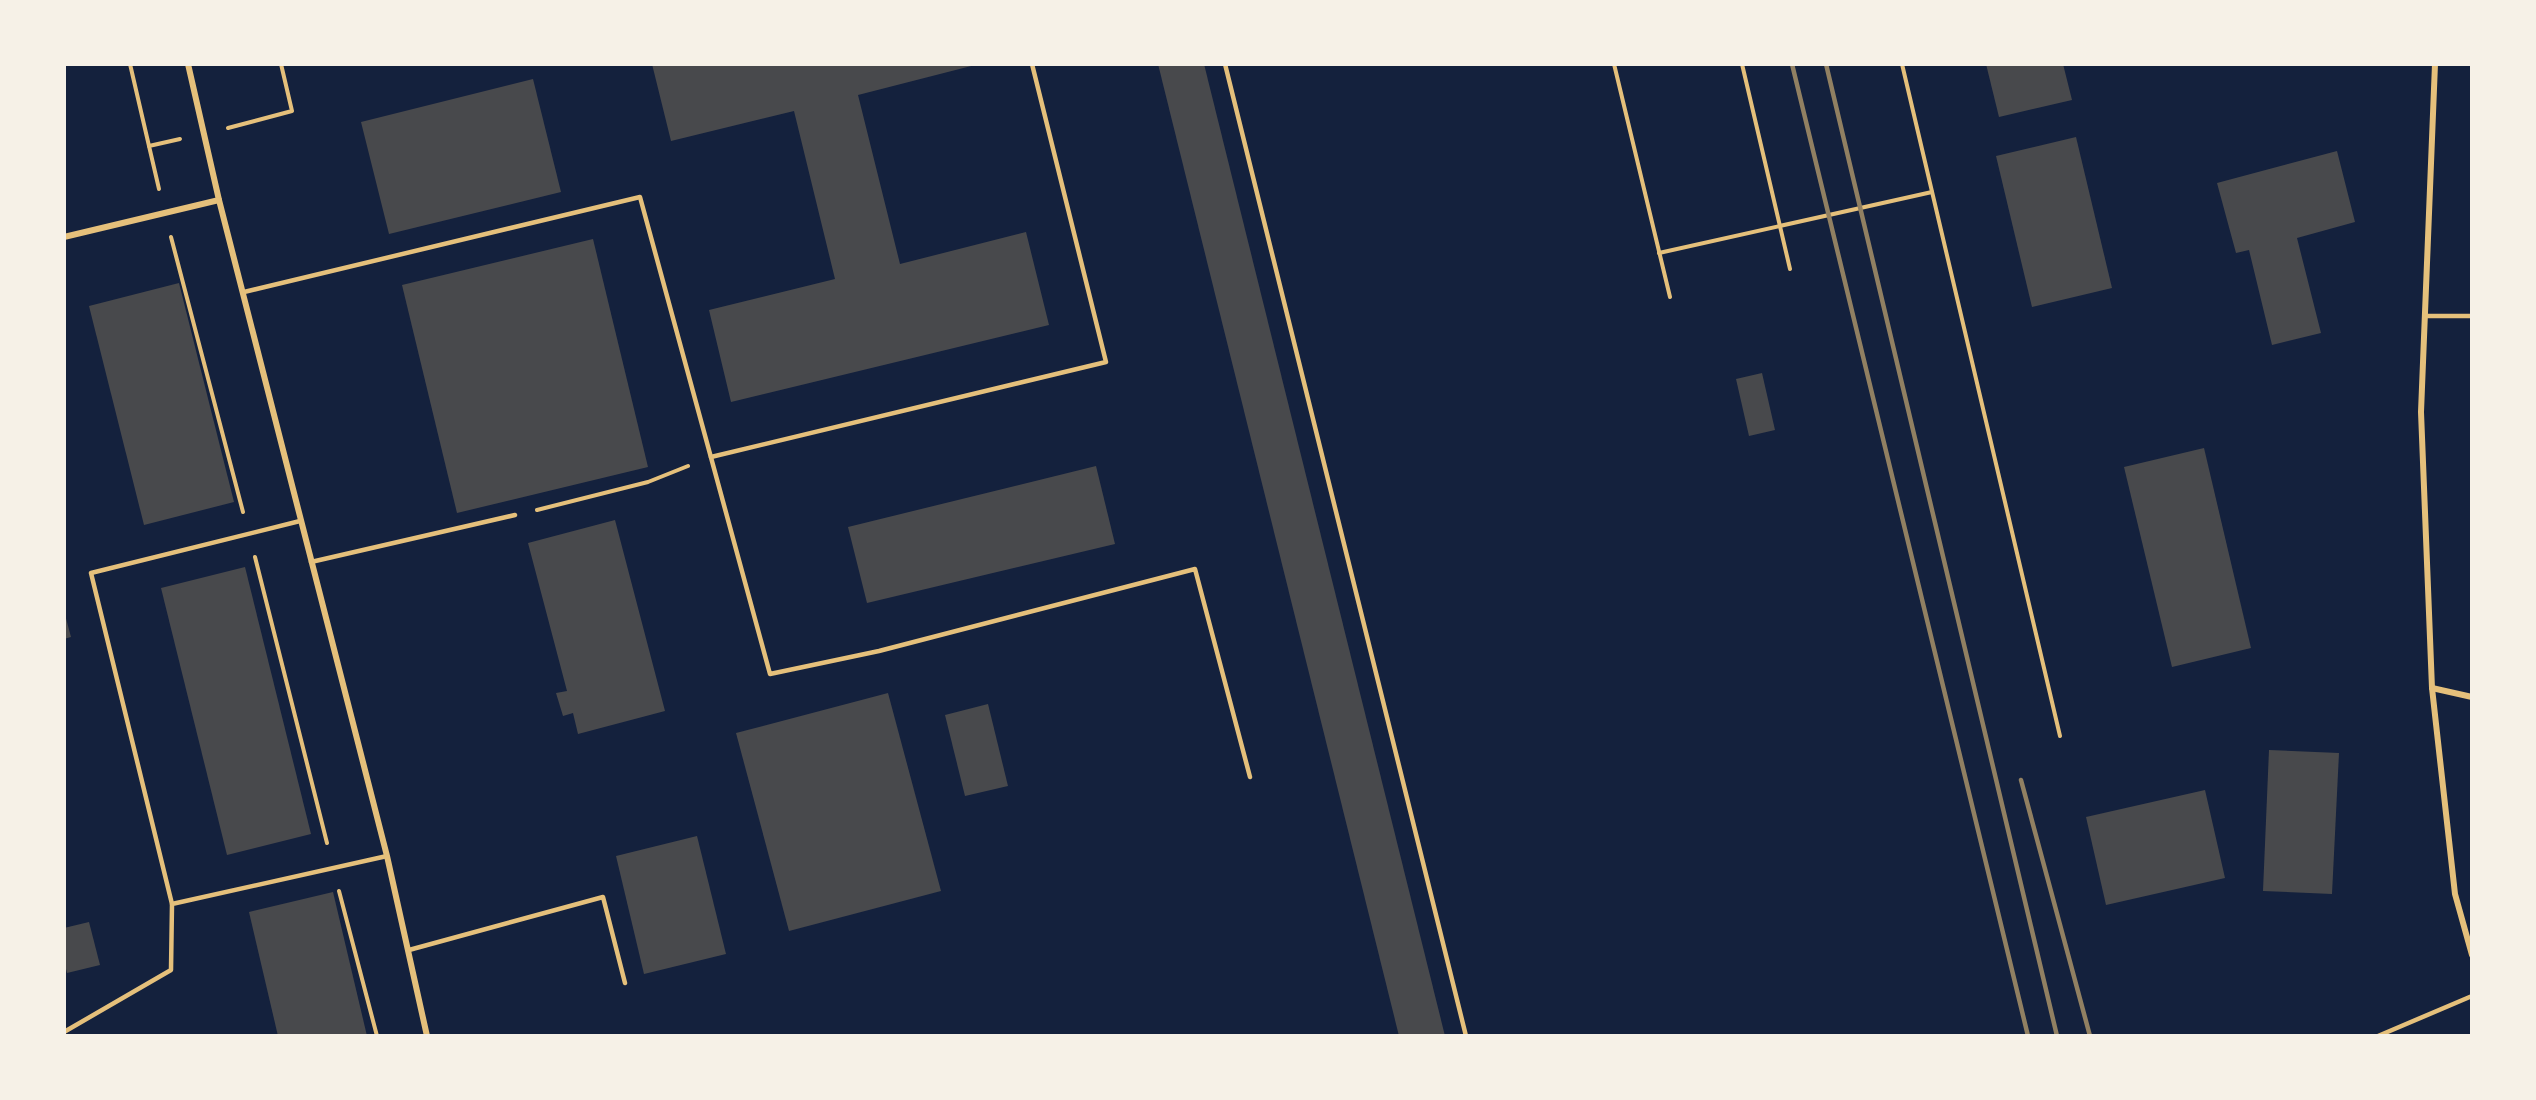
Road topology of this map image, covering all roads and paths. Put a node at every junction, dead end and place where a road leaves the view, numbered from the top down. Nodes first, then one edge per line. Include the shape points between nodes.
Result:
1 (130, 64) edge
2 (188, 64) edge
3 (1032, 64) edge
4 (1226, 64) edge
5 (1614, 64) edge
6 (1742, 64) edge
7 (1902, 64) edge
8 (2435, 64) edge
9 (149, 146) dead end
10 (1932, 192) junction
11 (219, 200) junction
12 (1780, 226) junction
13 (64, 237) edge
14 (1659, 253) junction
15 (1790, 269) dead end
16 (244, 292) junction
17 (1670, 297) dead end
18 (2425, 316) junction
19 (2472, 316) edge
20 (711, 457) junction
21 (514, 515) joint
22 (300, 521) junction
23 (311, 562) junction
24 (2432, 688) junction
25 (2472, 697) edge
26 (2060, 736) dead end
27 (1250, 777) dead end
28 (387, 856) junction
29 (172, 903) junction
30 (409, 950) junction
31 (2472, 955) edge
32 (625, 982) dead end
33 (2472, 996) edge
34 (64, 1032) edge
35 (427, 1035) edge
36 (1466, 1035) edge
37 (2378, 1035) edge

1 - 9 path
2 - 11 street
3 - 20 lane via 1106,362
4 - 36 lane
5 - 14 path
6 - 12 path
7 - 10 path
8 - 18 street
10 - 12 path
10 - 26 path
11 - 13 street
11 - 16 street
12 - 14 path
12 - 15 path
14 - 17 path
16 - 20 lane via 640,197
16 - 22 street
18 - 19 lane
18 - 24 street via 2421,412
20 - 21 path via 648,482
20 - 27 lane via 770,674 879,651 1195,569
21 - 23 lane
22 - 23 street
22 - 29 lane via 91,573
23 - 28 street
24 - 25 street
24 - 31 street via 2456,894
28 - 29 lane
28 - 30 street
29 - 34 lane via 171,970
30 - 32 lane via 603,897
30 - 35 street
33 - 37 lane

